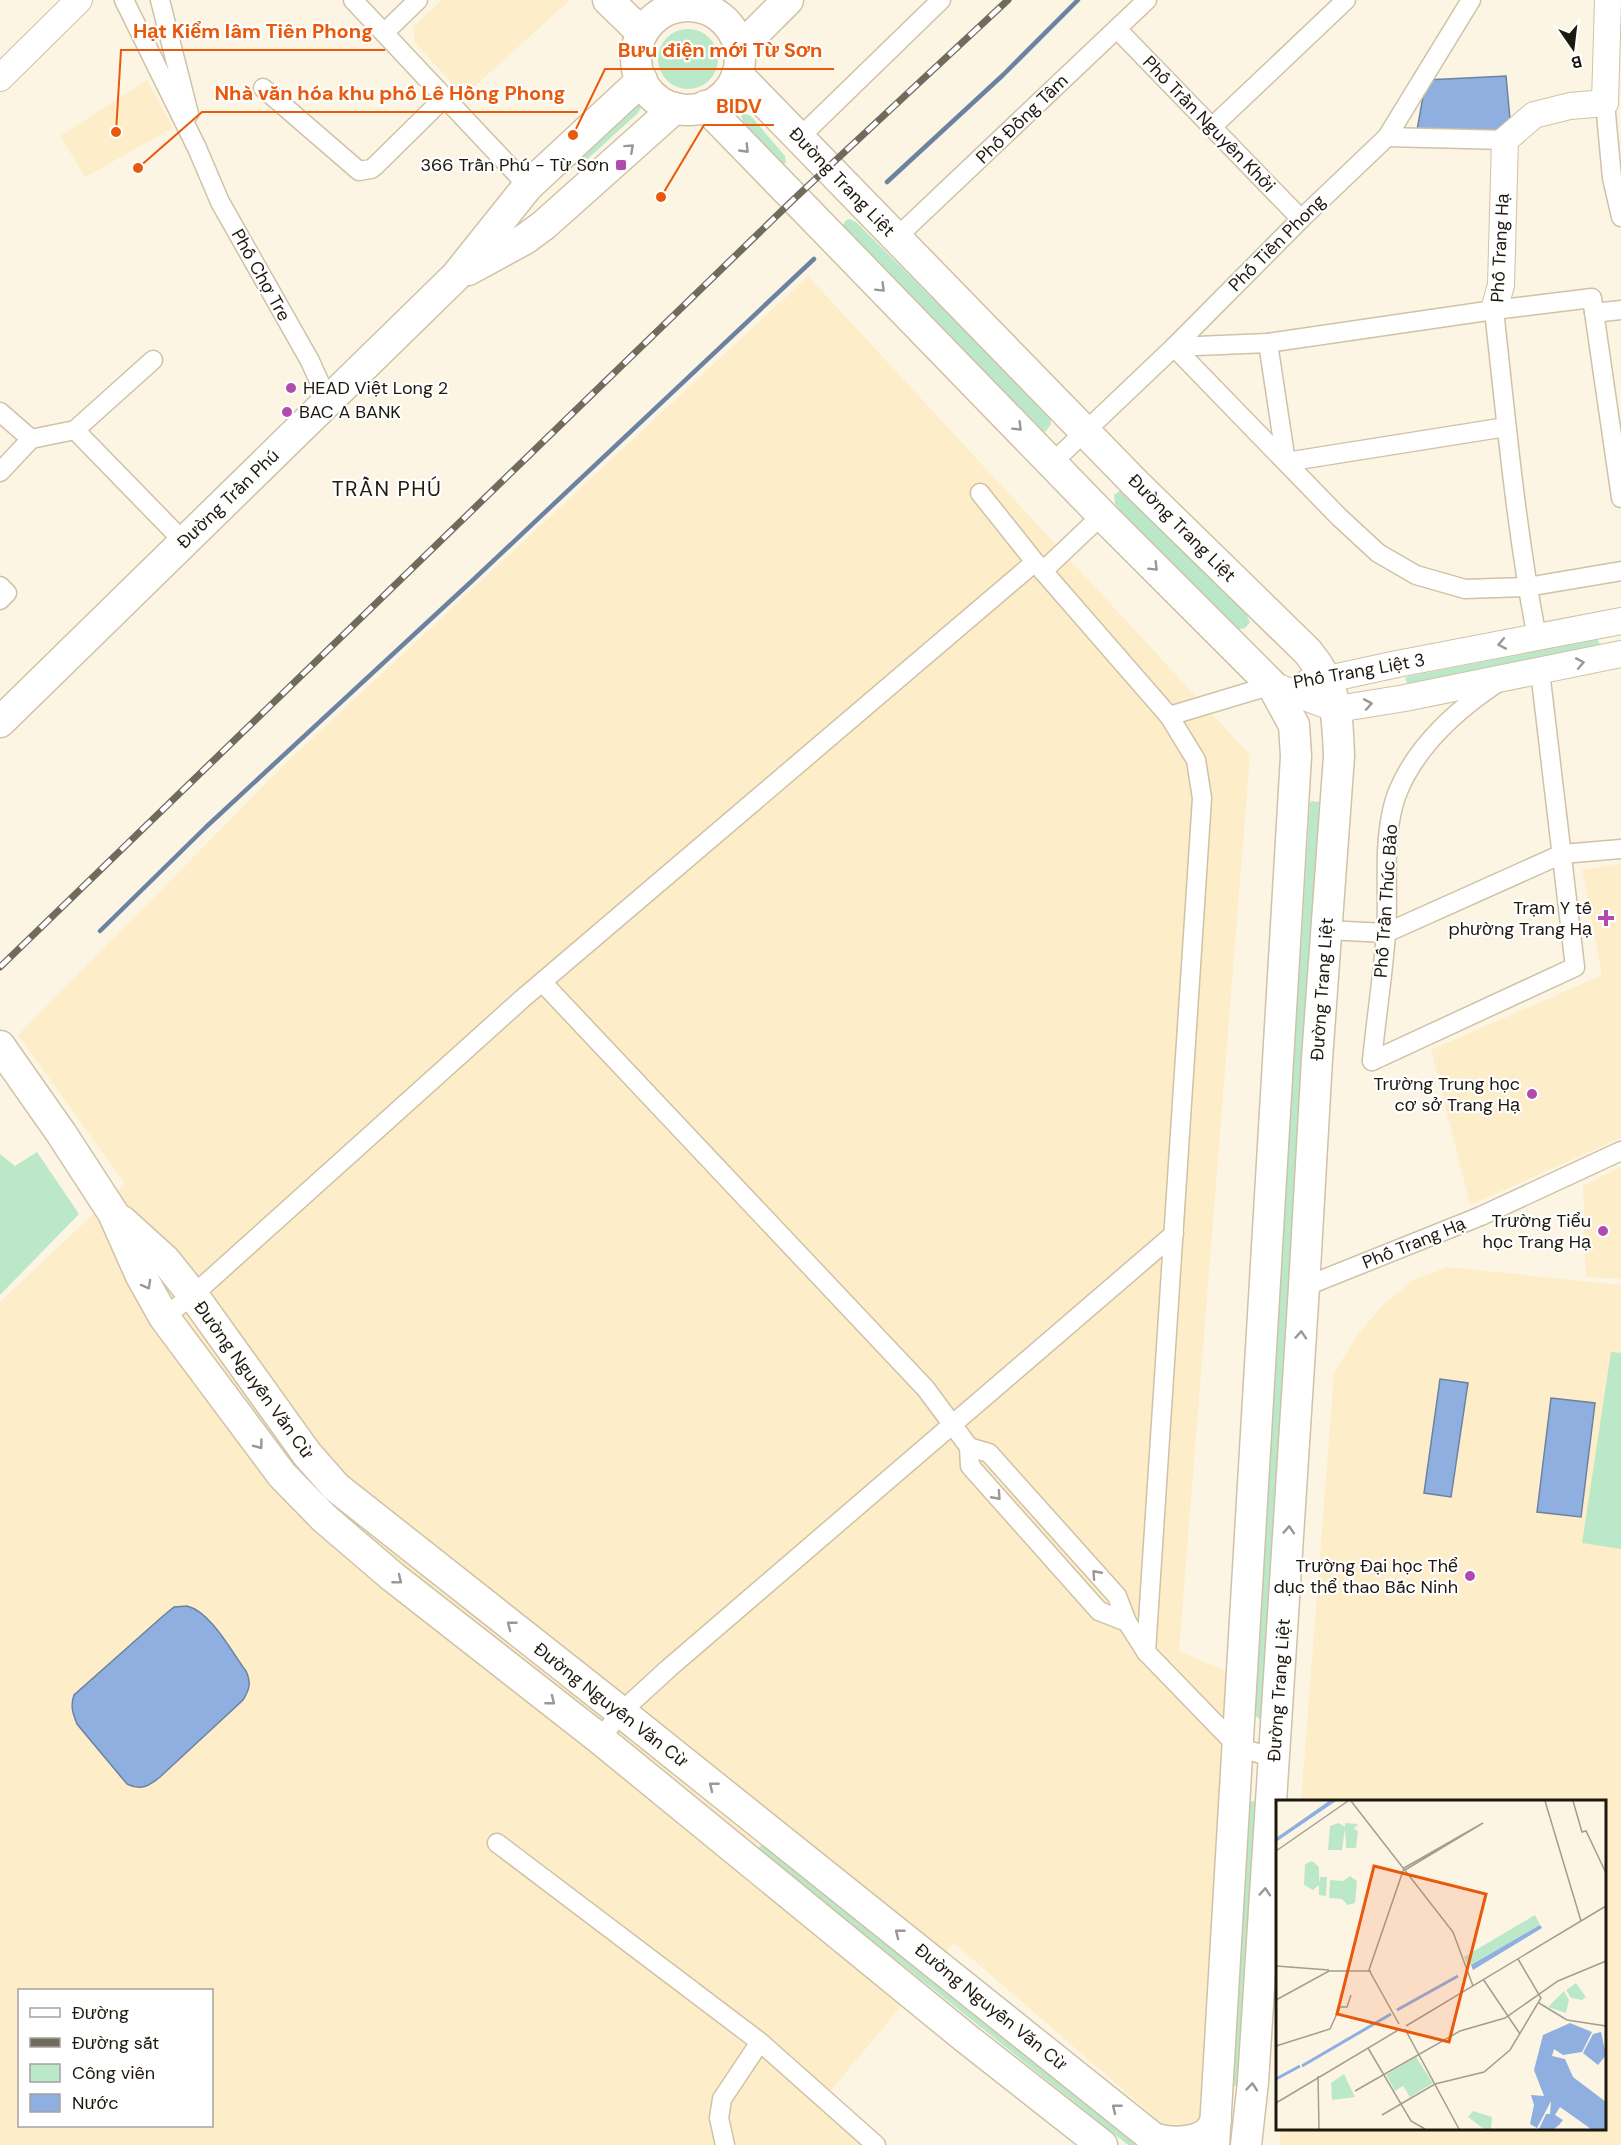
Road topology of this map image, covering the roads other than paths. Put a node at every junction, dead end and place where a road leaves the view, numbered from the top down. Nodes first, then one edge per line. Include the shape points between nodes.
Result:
1 (80, 0) edge
2 (124, 0) edge
3 (160, 0) edge
4 (353, 0) edge
5 (418, 0) edge
6 (608, 0) edge
7 (788, 0) edge
8 (941, 0) edge
9 (1147, 0) edge
10 (1346, 0) edge
11 (1471, 0) edge
12 (1608, 0) edge
13 (1616, 0) edge
14 (1621, 1) edge
15 (660, 6) edge
16 (719, 6) edge
17 (1117, 28) junction
18 (384, 33) junction
19 (642, 33) junction
20 (738, 62) junction
21 (0, 78) edge
22 (642, 80) junction
23 (263, 88) dead end
24 (445, 97) junction
25 (705, 106) junction
26 (675, 108) junction
27 (1611, 110) edge
28 (1212, 127) junction
29 (1387, 137) junction
30 (800, 138) junction
31 (1505, 140) junction
32 (197, 148) junction
33 (528, 186) junction
34 (555, 215) junction
35 (506, 216) junction
36 (1621, 217) edge
37 (1301, 219) junction
38 (897, 237) junction
39 (525, 239) junction
40 (456, 276) junction
41 (1494, 310) junction
42 (1621, 310) edge
43 (1594, 313) junction
44 (1268, 343) junction
45 (1174, 347) junction
46 (153, 360) dead end
47 (328, 401) junction
48 (0, 412) edge
49 (1506, 427) junction
50 (1085, 429) junction
51 (75, 430) junction
52 (31, 439) junction
53 (1053, 462) junction
54 (1287, 462) junction
55 (0, 472) edge
56 (980, 493) dead end
57 (1621, 498) edge
58 (1102, 514) junction
59 (184, 542) junction
60 (1039, 567) junction
61 (1621, 571) edge
62 (0, 586) edge
63 (1527, 586) junction
64 (0, 600) edge
65 (1621, 621) edge
66 (1537, 638) junction
67 (1621, 654) edge
68 (1540, 671) junction
69 (1503, 678) junction
70 (1328, 680) junction
71 (1272, 686) junction
72 (1337, 709) junction
73 (1168, 716) junction
74 (0, 722) edge
75 (1621, 849) edge
76 (1562, 854) junction
77 (1326, 930) junction
78 (1386, 933) junction
79 (542, 982) junction
80 (0, 1046) edge
81 (1621, 1151) edge
82 (113, 1213) junction
83 (1174, 1234) junction
84 (1304, 1287) junction
85 (193, 1295) junction
86 (164, 1317) junction
87 (951, 1425) junction
88 (1146, 1652) junction
89 (621, 1712) junction
90 (600, 1739) junction
91 (1238, 1747) junction
92 (1274, 1758) junction
93 (753, 1817) junction
94 (497, 1843) dead end
95 (730, 1845) junction
96 (760, 2042) junction
97 (1215, 2132) edge
98 (1159, 2142) edge
99 (725, 2145) edge
100 (876, 2145) edge
101 (1102, 2145) edge
102 (1246, 2145) edge

1 - 21 main road
2 - 32 street, Phố Chợ Tre
3 - 32 street, Phố Chợ Tre
4 - 18 street
5 - 18 street
6 - 19 main road
7 - 20 main road
8 - 30 street
9 - 17 street, Phố Đồng Tâm
10 - 28 street
11 - 29 street, Phố Tiền Phong
12 - 27 main road
13 - 14 street
15 - 16 main road
15 - 19 main road
16 - 20 main road via 735,37
17 - 28 street, Phố Trần Nguyên Khởi
17 - 38 street, Phố Đồng Tâm
18 - 24 street
19 - 22 main road via 636,54
20 - 25 main road via 724,94
20 - 30 main road, Đường Trang Liệt
22 - 26 main road via 654,97
22 - 33 main road, Đường Trần Phú
23 - 24 street via 359,171 375,166
24 - 33 street
25 - 26 main road
25 -> 53 main road, Đường Trang Liệt
34 -> 26 main road, Đường Trần Phú
27 - 31 main road via 1570,106 1534,115
27 - 36 street via 1612,178
28 - 37 street, Phố Trần Nguyên Khởi
29 - 31 street
29 - 37 street, Phố Tiền Phong
30 - 38 main road, Đường Trang Liệt
31 - 41 main road, Phố Trang Hạ via 1501,285
32 - 47 street, Phố Chợ Tre via 220,202 310,361
33 - 34 main road
33 - 35 main road, Đường Trần Phú
34 - 39 main road, Đường Trần Phú
35 - 39 main road
35 - 40 main road, Đường Trần Phú
37 - 45 street, Phố Tiền Phong
38 - 50 main road, Đường Trang Liệt
39 - 40 main road, Đường Trần Phú
40 - 47 main road, Đường Trần Phú
41 - 43 street, Phố Trang Hạ via 1592,298
41 - 44 street
41 - 49 street
42 - 43 street
43 - 57 street
44 - 45 street
44 - 54 street
45 - 50 street, Phố Tiền Phong
45 - 54 street
46 - 51 street
47 - 59 main road, Đường Trần Phú
48 - 52 street
49 - 54 street
49 - 63 street
50 - 53 street, Phố Tiền Phong
50 - 70 main road, Đường Trang Liệt via 1308,651
51 - 52 street
51 - 59 street
52 - 55 street
53 - 58 main road, Đường Trang Liệt
54 - 63 street via 1378,554 1416,575 1465,589
56 - 60 street
58 - 60 street
58 -> 71 main road, Đường Trang Liệt
59 - 74 main road, Đường Trần Phú
60 - 73 street
60 - 79 street
61 - 63 street
62 - 64 street via 7,593
63 - 66 street
65 - 66 main road, Phố Trang Liệt 3
66 -> 70 main road, Phố Trang Liệt 3
68 -> 67 main road, Phố Trang Liệt 3
68 - 69 main road, Phố Trang Liệt 3
68 - 76 street
72 -> 69 main road, Phố Trang Liệt 3
69 - 78 street, Phố Trần Thúc Bảo via 1477,696 1410,766 1393,809 1387,850
70 - 71 main road, Phố Trang Liệt 3
70 - 72 main road, Đường Trang Liệt
71 - 72 main road, Phố Trang Liệt 3
71 - 73 street
71 - 91 main road, Đường Trang Liệt via 1294,725 1296,756
72 - 77 main road, Đường Trang Liệt via 1339,756
73 - 83 street via 1196,760 1202,798
75 - 76 street
76 - 78 street
76 - 78 street, Phố Trần Thúc Bảo via 1575,967 1372,1061
77 - 78 street
77 - 84 main road, Đường Trang Liệt
79 - 85 street
79 - 87 street via 926,1389
80 - 82 main road, Đường Nguyễn Văn Cừ
81 - 84 street, Phố Trang Hạ via 1481,1216
82 - 85 main road, Đường Nguyễn Văn Cừ via 165,1260
82 -> 86 main road, Đường Nguyễn Văn Cừ
83 - 87 street
83 - 88 street
92 -> 84 main road, Đường Trang Liệt
85 - 86 street
89 -> 85 main road, Đường Nguyễn Văn Cừ via 336,1487 301,1446
86 -> 90 main road, Đường Nguyễn Văn Cừ via 282,1475 324,1518
87 - 88 street via 969,1447 989,1453 1117,1596 1127,1622
87 - 89 street
88 - 91 street
89 - 90 street
93 -> 89 main road, Đường Nguyễn Văn Cừ
90 - 95 main road, Đường Nguyễn Văn Cừ
91 - 92 street
91 - 97 main road, Đường Trang Liệt
102 -> 92 main road, Đường Trang Liệt
93 - 95 main road
98 -> 93 main road, Đường Nguyễn Văn Cừ
94 - 96 street
95 - 101 main road, Đường Nguyễn Văn Cừ
96 - 99 street via 722,2098 719,2118
96 - 100 street
97 - 98 main road via 1214,2127 1201,2137 1177,2143

